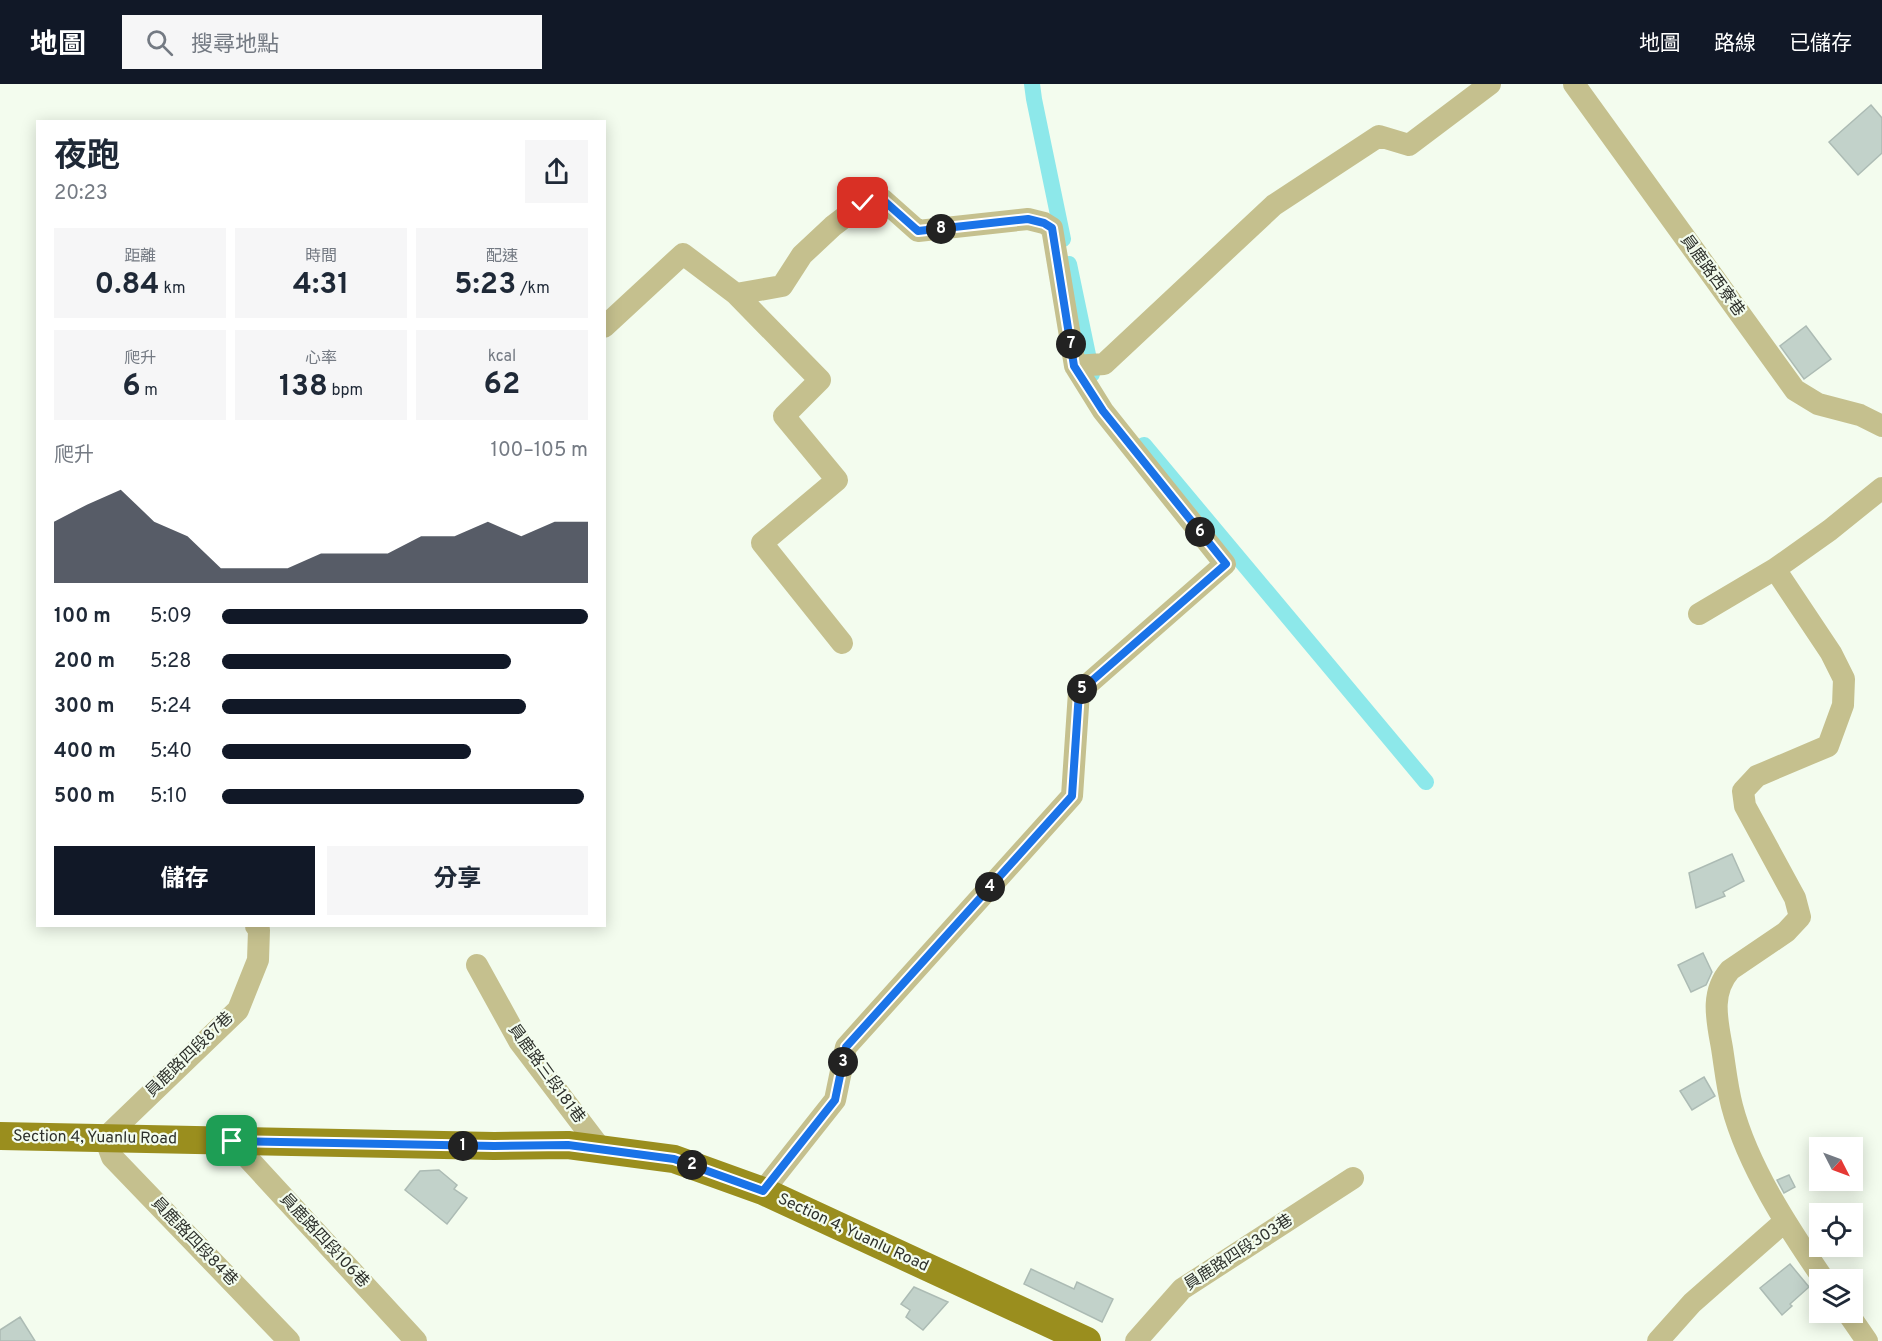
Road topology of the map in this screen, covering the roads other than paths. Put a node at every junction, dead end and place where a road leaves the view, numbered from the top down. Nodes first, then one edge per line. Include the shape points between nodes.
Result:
1 (1490, 84) edge
2 (1574, 84) edge
3 (736, 294) junction
4 (606, 325) edge
5 (1074, 366) junction
6 (1882, 426) edge
7 (1882, 488) edge
8 (1776, 569) junction
9 (1699, 614) dead end
10 (842, 644) dead end
11 (257, 927) edge
12 (477, 965) dead end
13 (0, 1136) edge
14 (105, 1138) junction
15 (232, 1141) junction
16 (601, 1149) junction
17 (1353, 1178) dead end
18 (763, 1191) junction
19 (1784, 1222) junction
20 (1816, 1269) edge
21 (1855, 1323) edge
22 (289, 1341) edge
23 (416, 1341) edge
24 (1087, 1341) edge
25 (1136, 1341) edge
26 (1658, 1341) edge
27 (1867, 1341) edge

1 - 5 street via 1409,145 1379,136 1274,205 1104,364
2 - 6 street, 員鹿路西寮巷 via 1795,390 1818,404 1860,415
3 - 4 street via 682,254
3 - 5 street via 782,286 802,255 863,203 882,199 918,231 1028,219 1052,228
3 - 10 street via 820,380 784,416 837,480 762,543
5 - 18 street via 1103,411 1226,564 1079,692 1072,796 846,1047 835,1100
7 - 8 street
8 - 9 street
8 - 19 street via 1844,679 1843,705 1828,746 1757,776 1743,791 1744,806 1795,898 1800,917 1786,932 1730,970 1718,992 1716,1011 1732,1107 1747,1148
11 - 14 street, 員鹿路四段87巷 via 258,960 238,1010
12 - 16 street, 員鹿路三段181巷 via 519,1041
13 - 14 main road, Section 4, Yuanlu Road
14 - 15 main road, Section 4, Yuanlu Road
14 - 22 street, 員鹿路四段84巷 via 112,1157
15 - 16 main road, Section 4, Yuanlu Road via 568,1145
15 - 23 street, 員鹿路四段106巷
16 - 18 main road, Section 4, Yuanlu Road via 674,1159
17 - 25 street, 員鹿路四段303巷 via 1182,1289
18 - 24 main road, Section 4, Yuanlu Road
19 - 20 street
19 - 26 street via 1692,1303
21 - 27 street

